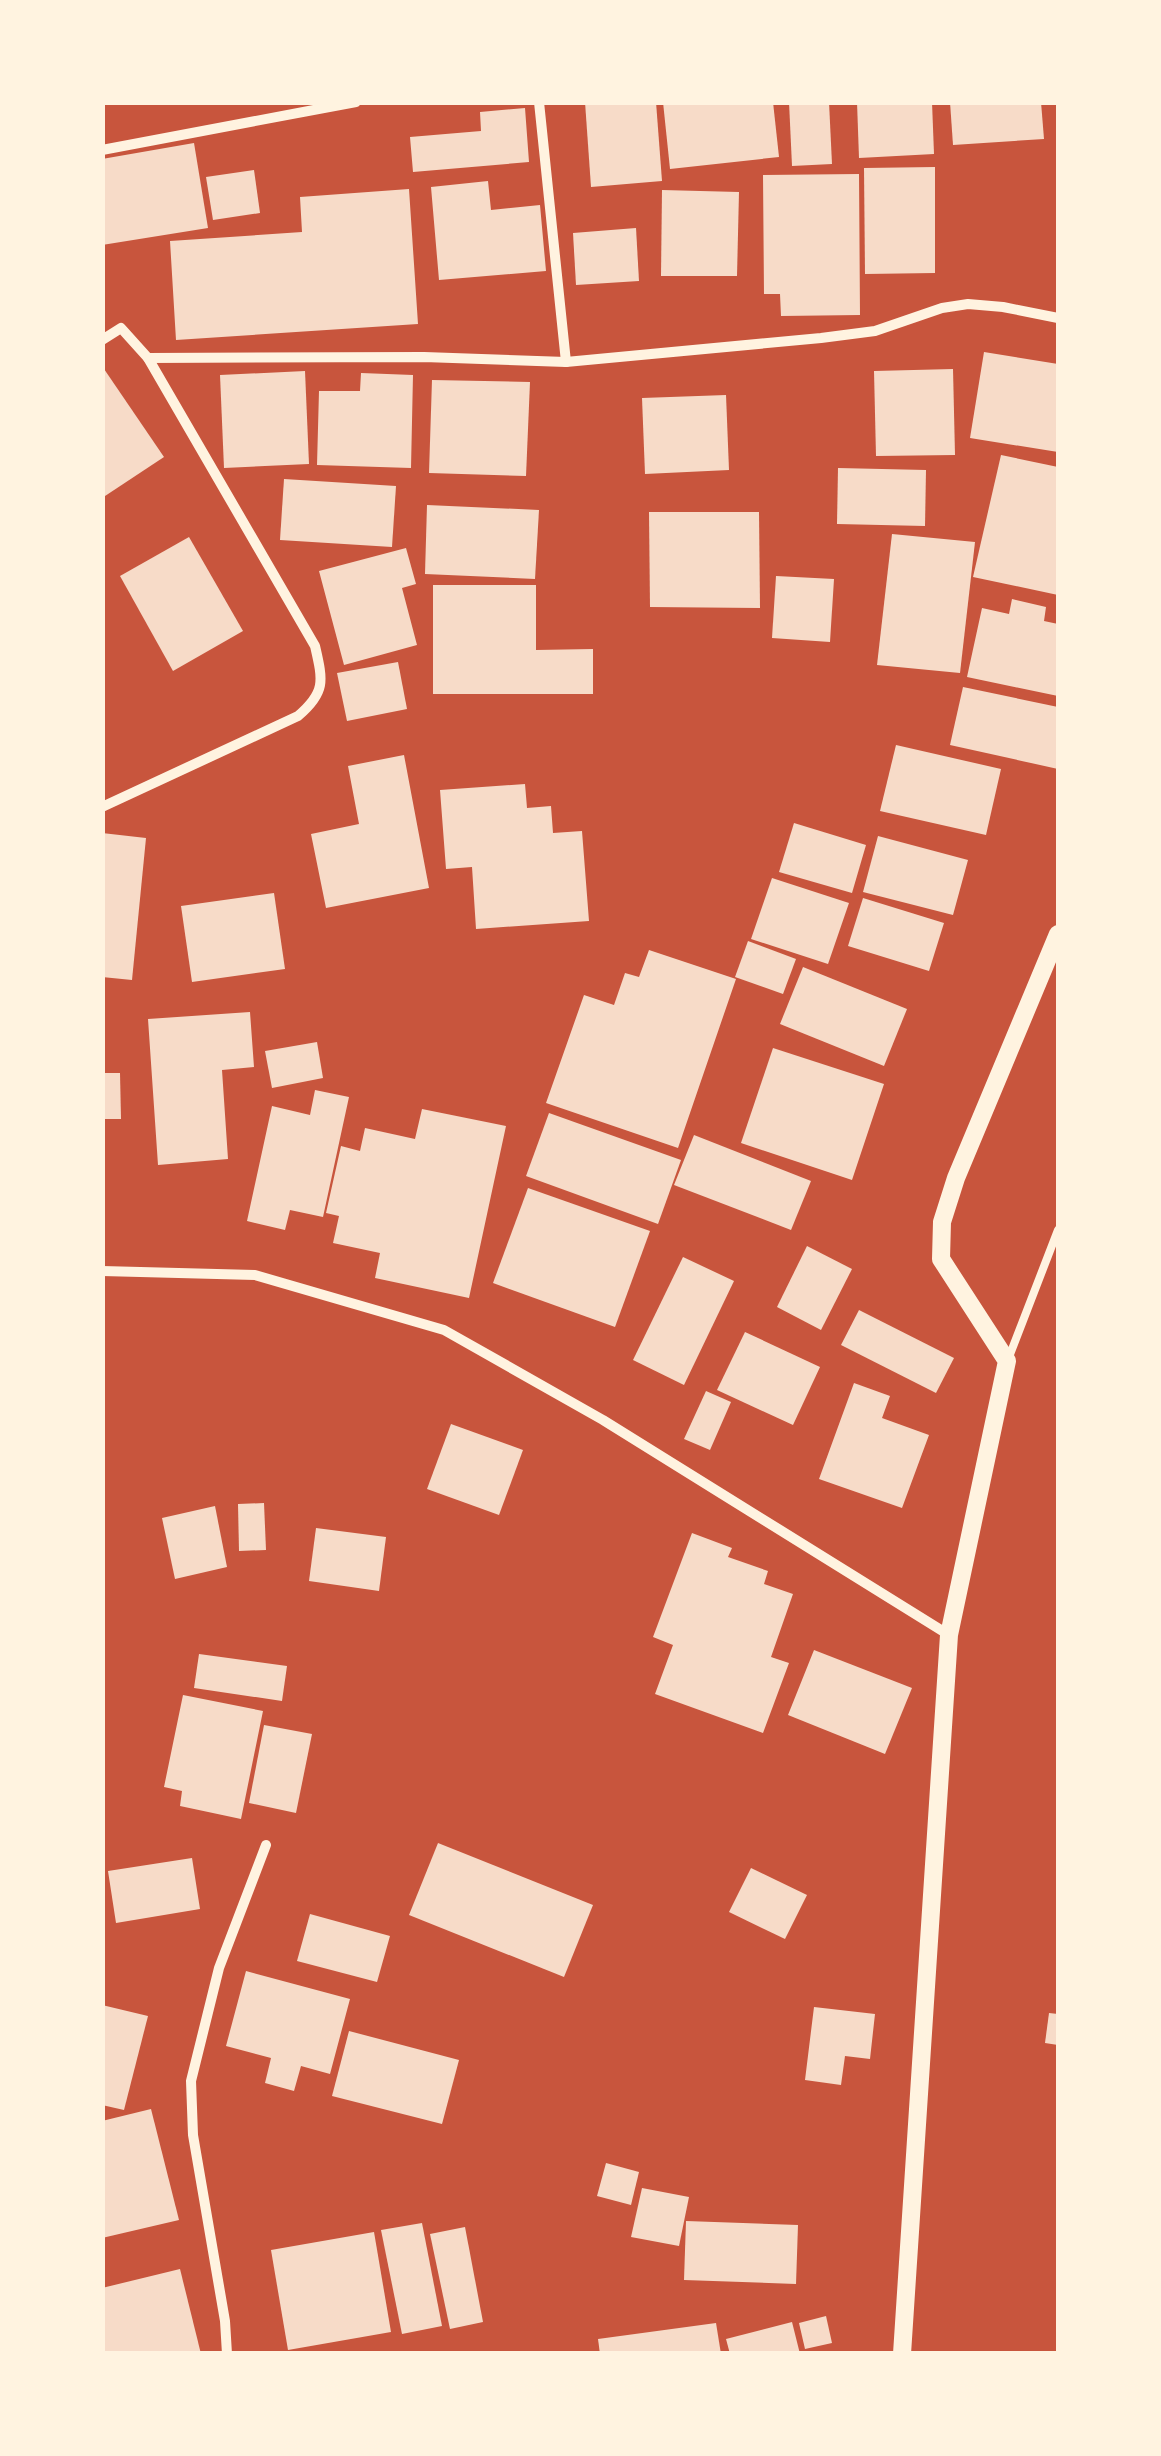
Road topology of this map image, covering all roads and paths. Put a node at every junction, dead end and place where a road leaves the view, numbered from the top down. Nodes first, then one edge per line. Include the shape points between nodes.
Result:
1 (356, 102) edge
2 (540, 102) edge
3 (102, 150) edge
4 (1058, 318) edge
5 (102, 340) edge
6 (148, 358) junction
7 (566, 362) junction
8 (102, 807) edge
9 (1058, 934) edge
10 (1058, 1230) edge
11 (1058, 1269) edge
12 (1043, 1270) junction
13 (102, 1271) edge
14 (1007, 1361) junction
15 (948, 1635) junction
16 (266, 1845) dead end
17 (227, 2354) edge
18 (902, 2354) edge

1 - 3 street
2 - 7 street
4 - 7 street via 968,304 875,331
5 - 6 street via 122,328
6 - 7 street
6 - 8 street via 315,646 322,674 316,700 298,716
9 - 14 street via 942,1222 942,1260
10 - 12 lane
11 - 12 lane
12 - 14 lane
13 - 15 street via 255,1276 444,1330 604,1420
14 - 15 street
15 - 18 street
16 - 17 street via 219,1968 191,2080 193,2135

